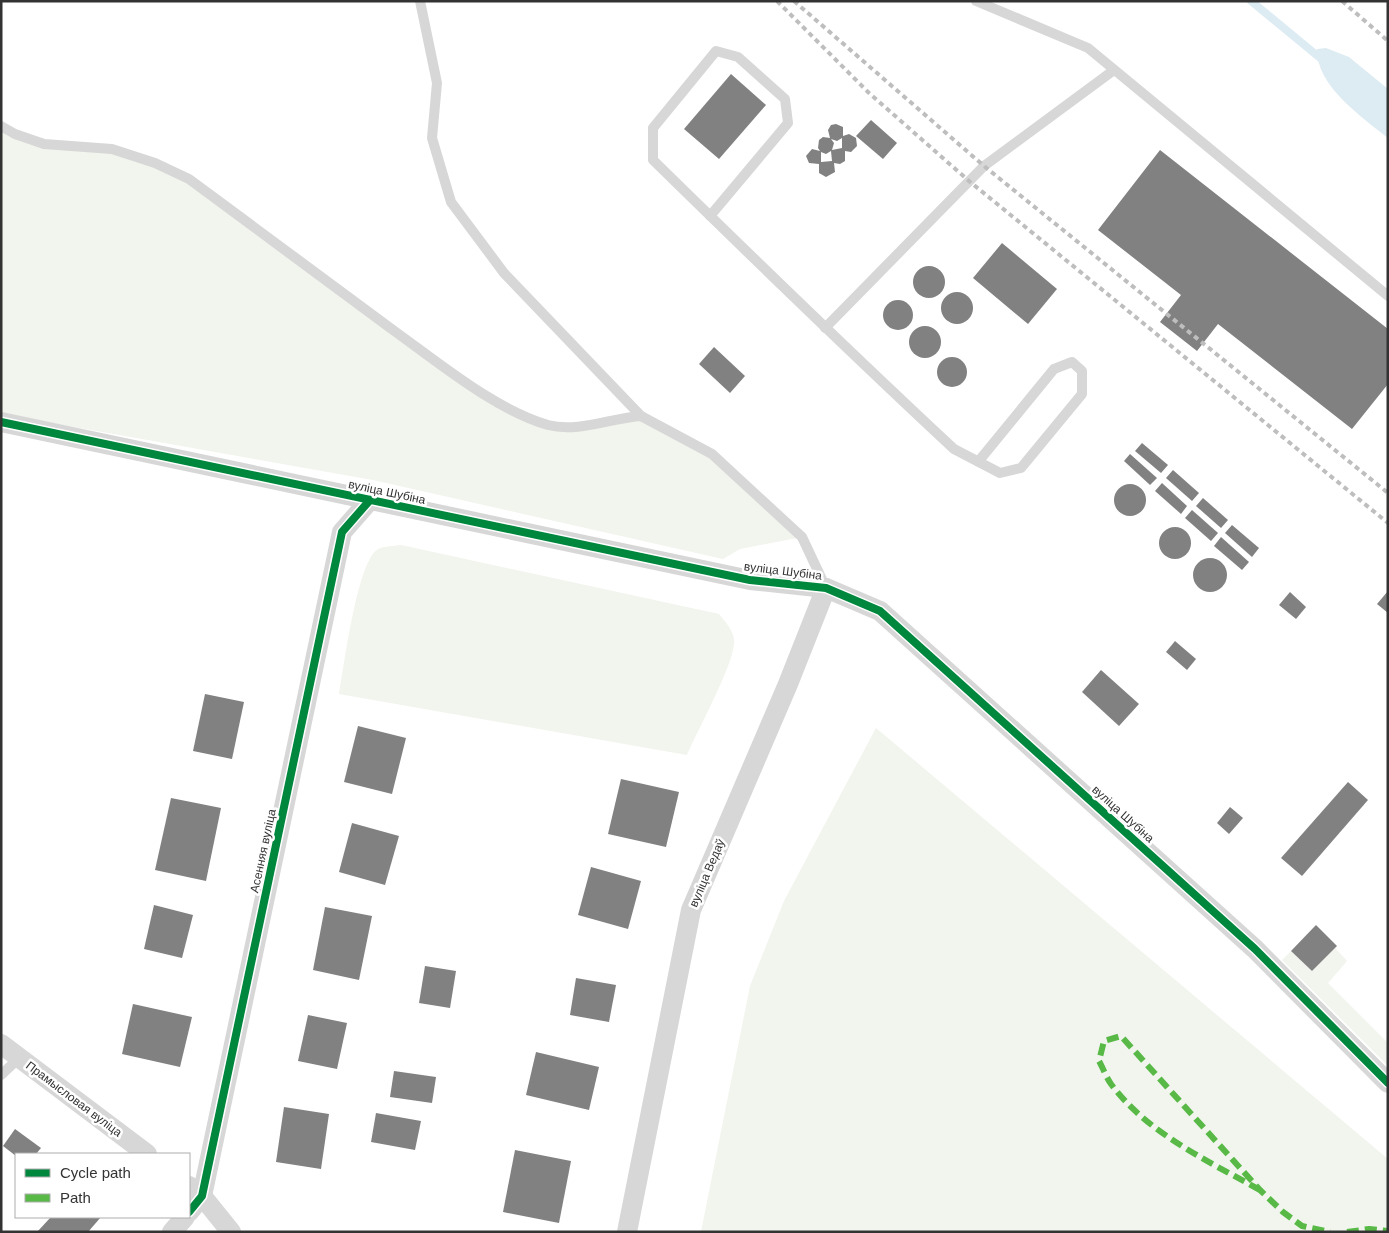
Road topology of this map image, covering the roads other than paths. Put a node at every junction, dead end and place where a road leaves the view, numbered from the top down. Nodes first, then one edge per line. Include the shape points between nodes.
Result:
1 (420, 1) edge
2 (976, 1) edge
3 (1114, 70) junction
4 (1, 126) edge
5 (710, 216) junction
6 (1388, 296) edge
7 (825, 328) junction
8 (641, 416) junction
9 (1, 422) edge
10 (978, 462) junction
11 (370, 500) junction
12 (826, 588) junction
13 (1, 1044) edge
14 (20, 1058) junction
15 (1, 1075) edge
16 (1388, 1083) edge
17 (146, 1153) edge
18 (195, 1191) edge
19 (190, 1208) edge
20 (184, 1218) edge
21 (172, 1232) edge
22 (231, 1232) edge
23 (627, 1232) edge

1 - 8 lane via 437,83 432,138 451,202 504,273
2 - 3 lane via 1088,48
3 - 6 lane
3 - 7 lane via 984,166
4 - 8 lane via 44,144 112,149 155,163 189,179 510,411 550,425 583,426
5 - 5 lane via 653,160 653,128 716,51 738,57 784,99 788,122
5 - 7 lane
7 - 10 lane via 954,448
8 - 12 lane via 712,454 802,537
9 - 11 street, вуліца Шубіна
10 - 10 lane via 1054,369 1072,362 1082,372 1082,394 1021,468 1000,473
11 - 12 street, вуліца Шубіна via 750,580
11 - 18 street, Асенняя вуліца via 342,532
12 - 16 street, вуліца Шубіна via 880,611 1255,949
12 - 23 street, вуліца Ведаў via 692,910
13 - 14 street, Прамысловая вуліца
14 - 15 lane
14 - 17 street, Прамысловая вуліца
18 - 19 street, Асенняя вуліца
18 - 22 street
20 - 21 street

